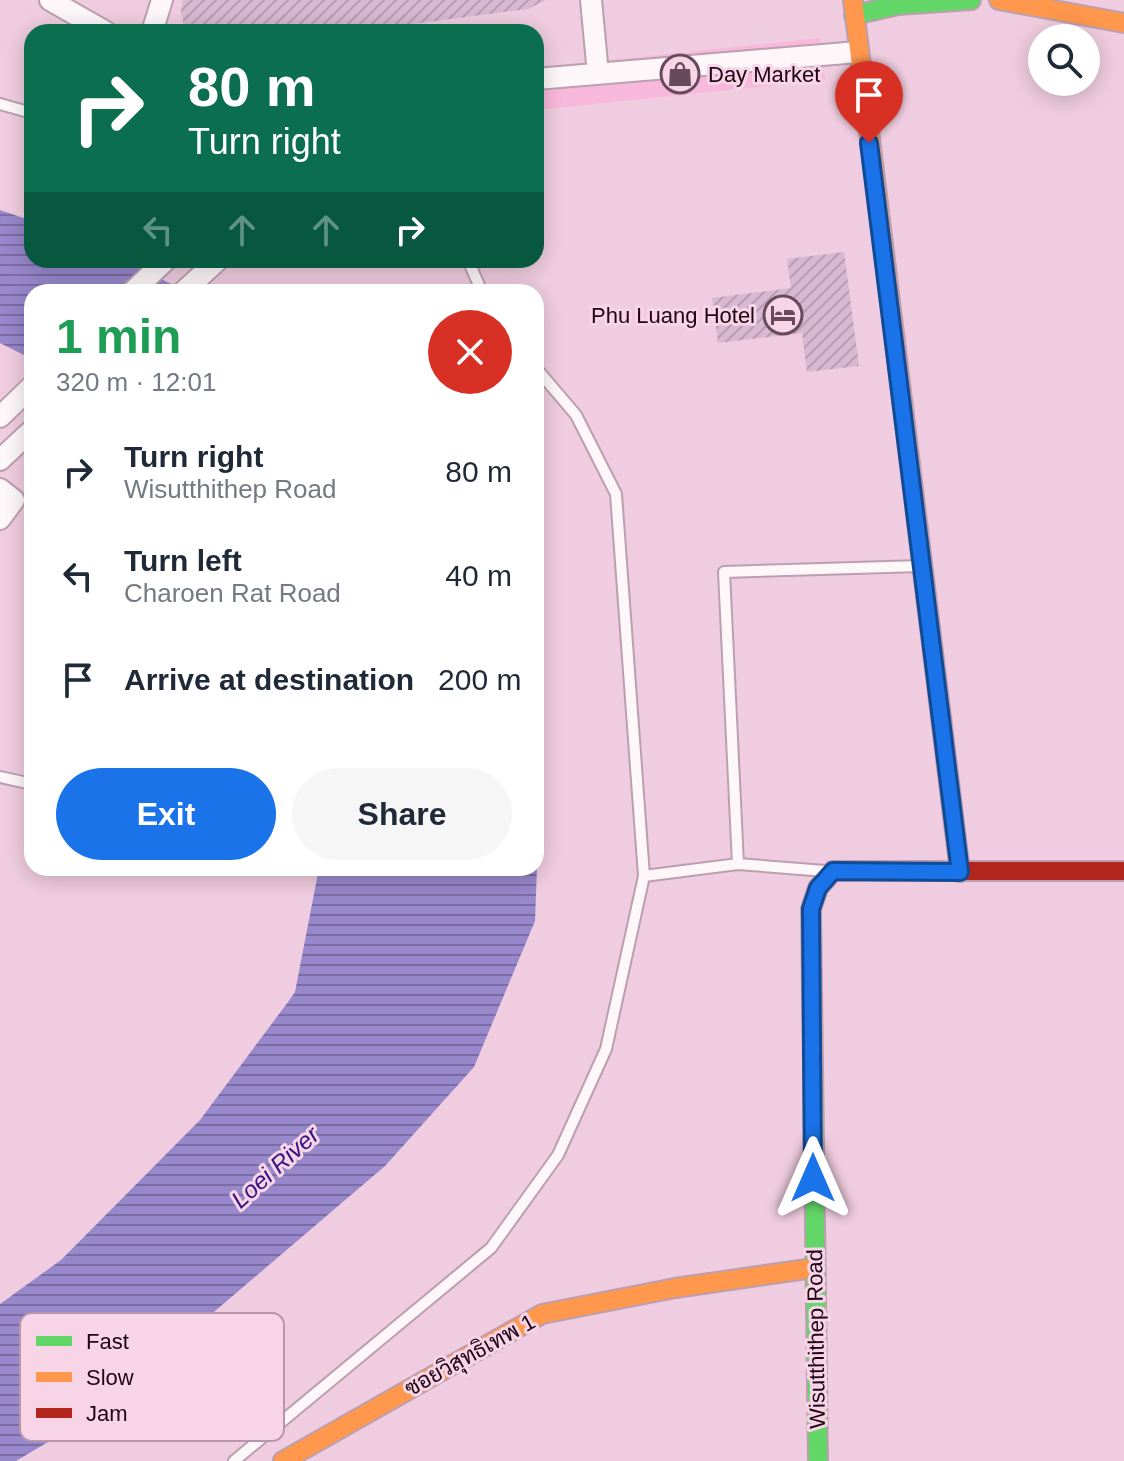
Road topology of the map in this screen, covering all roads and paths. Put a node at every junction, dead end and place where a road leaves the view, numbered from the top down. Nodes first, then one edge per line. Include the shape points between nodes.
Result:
1 (50, 0) edge
2 (162, 0) edge
3 (591, 0) edge
4 (971, 0) edge
5 (999, 0) edge
6 (854, 8) edge
7 (1124, 23) edge
8 (92, 24) edge
9 (154, 24) edge
10 (858, 52) junction
11 (598, 74) junction
12 (544, 78) edge
13 (0, 104) edge
14 (24, 111) edge
15 (158, 268) edge
16 (209, 268) edge
17 (140, 284) edge
18 (192, 284) edge
19 (544, 377) edge
20 (24, 394) edge
21 (0, 417) edge
22 (24, 438) edge
23 (0, 460) edge
24 (0, 489) edge
25 (0, 519) edge
26 (921, 566) junction
27 (0, 777) edge
28 (24, 782) edge
29 (738, 864) junction
30 (833, 871) junction
31 (1124, 871) edge
32 (960, 872) junction
33 (644, 876) junction
34 (814, 1268) junction
35 (284, 1420) edge
36 (258, 1441) edge
37 (234, 1461) edge
38 (283, 1461) edge
39 (818, 1461) edge

1 - 8 street
2 - 9 street
3 - 11 street
4 - 6 street
5 - 7 street
6 - 10 street
10 - 11 street
10 - 26 street
11 - 12 street
13 - 14 lane
15 - 17 street
16 - 18 street
19 - 33 lane via 576,415 616,494
20 - 21 street
22 - 23 street
24 - 25 street via 14,500
26 - 29 lane via 724,572
26 - 32 street
27 - 28 lane
29 - 30 lane
29 - 33 lane
30 - 32 street
30 - 34 street, Wisutthithep Road via 818,888 811,909
31 - 32 street
33 - 35 lane via 606,1049 558,1155 491,1248
34 - 38 street, ซอยวิสุทธิเทพ 1 via 542,1314
34 - 39 street, Wisutthithep Road
36 - 37 lane

